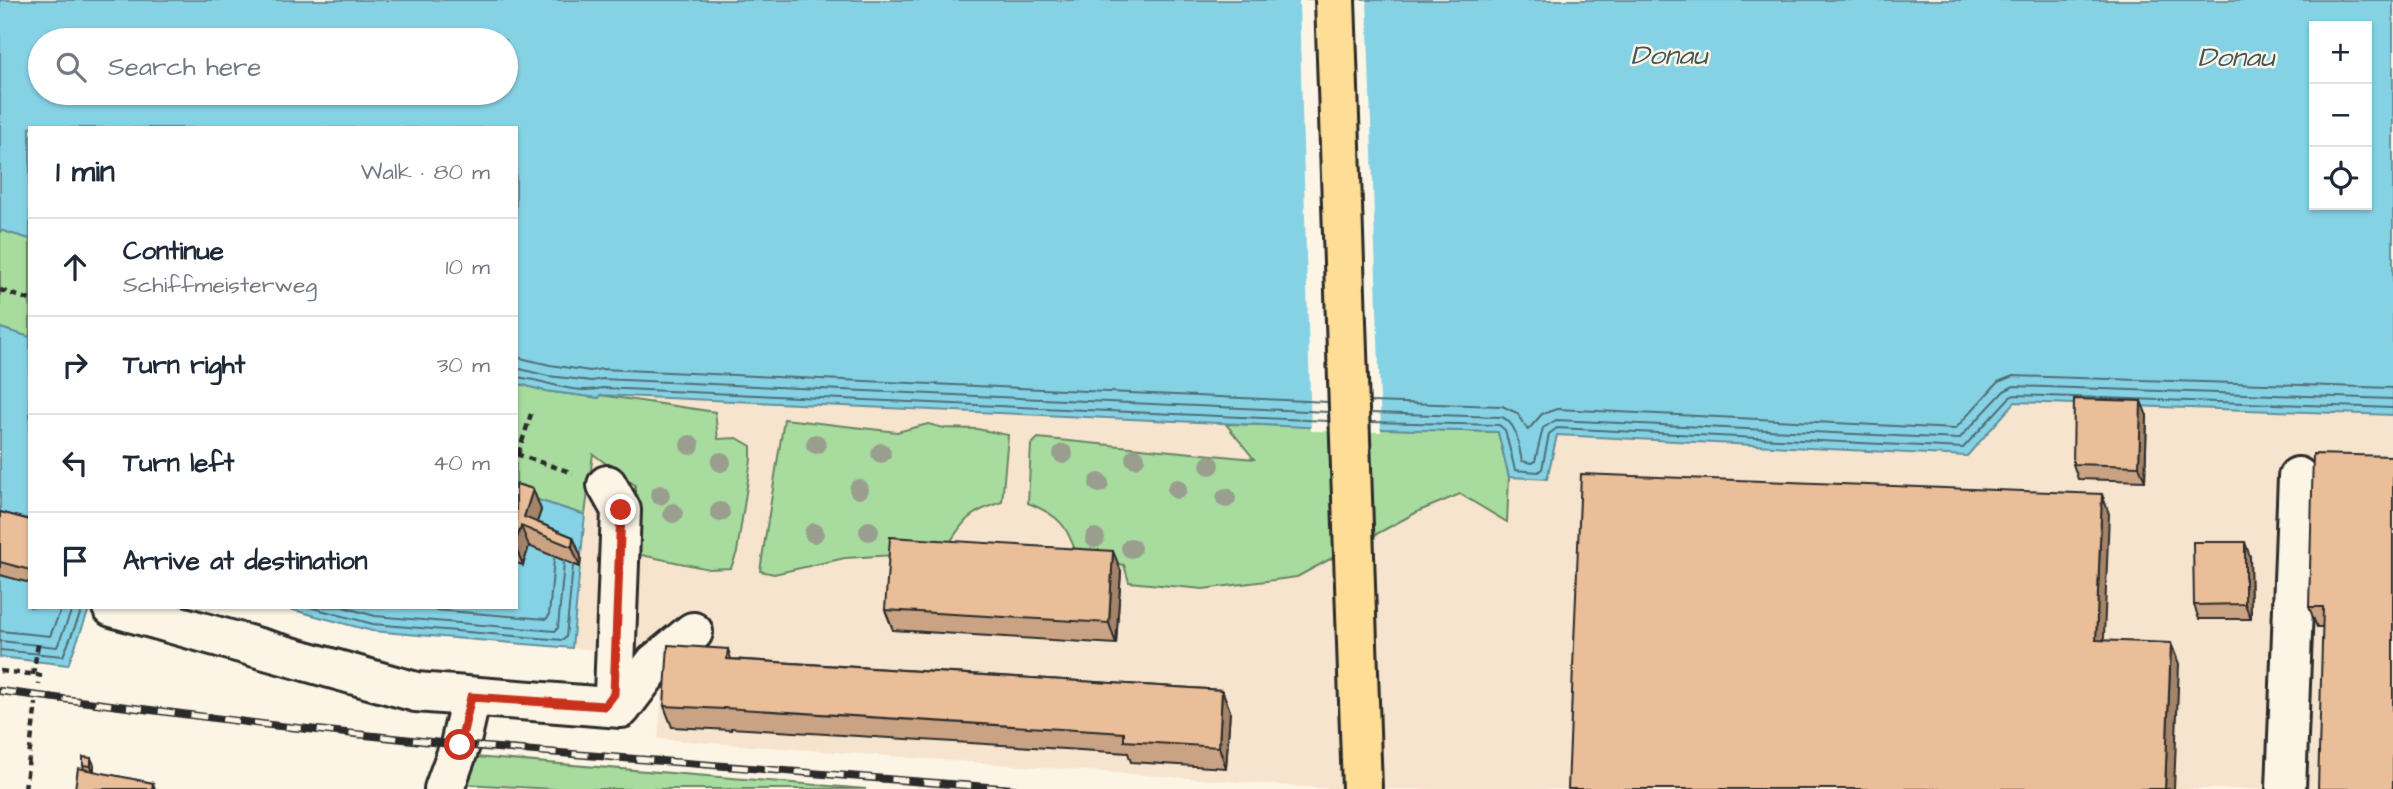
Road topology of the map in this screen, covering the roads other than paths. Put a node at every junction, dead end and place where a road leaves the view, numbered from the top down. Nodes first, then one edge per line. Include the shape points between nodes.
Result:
1 (1335, 0) edge
2 (2298, 477) dead end
3 (607, 485) road end
4 (119, 609) edge
5 (693, 632) dead end
6 (471, 697) junction
7 (605, 706) junction
8 (444, 789) edge
9 (1362, 789) edge
10 (2286, 789) edge

1 - 9 main road
2 - 10 lane
3 - 7 lane via 621,510 621,541 614,694
4 - 6 lane via 416,692
5 - 7 lane via 655,663 621,708
6 - 7 lane
6 - 8 lane

